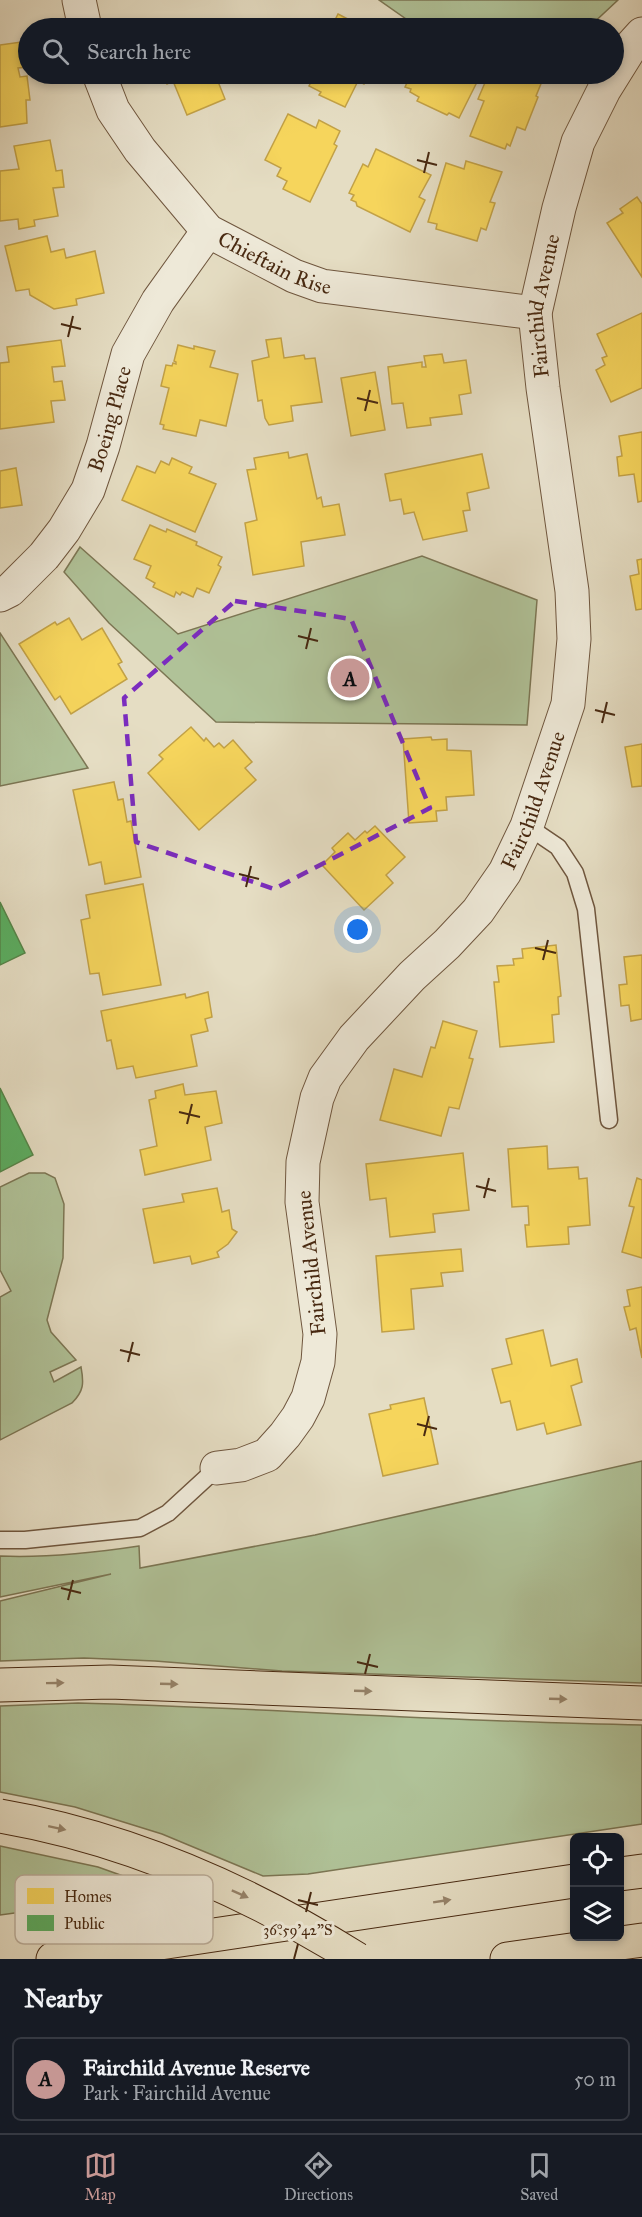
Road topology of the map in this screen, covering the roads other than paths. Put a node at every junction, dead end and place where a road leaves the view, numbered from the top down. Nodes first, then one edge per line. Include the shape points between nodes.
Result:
1 (79, 0) edge
2 (83, 18) edge
3 (642, 34) edge
4 (624, 58) edge
5 (103, 84) edge
6 (608, 84) edge
7 (208, 231) junction
8 (535, 313) junction
9 (0, 595) edge
10 (526, 826) junction
11 (609, 1120) dead end
12 (217, 1468) joint
13 (0, 1540) edge
14 (0, 1685) edge
15 (642, 1703) edge
16 (0, 1816) edge
17 (642, 1871) edge
18 (624, 1873) edge
19 (196, 1875) edge
20 (570, 1882) edge
21 (213, 1883) edge
22 (213, 1935) edge
23 (642, 1940) edge
24 (152, 1944) edge
25 (52, 1959) edge
26 (357, 1959) edge
27 (507, 1959) edge

1 - 2 street
3 - 4 street, Fairchild Avenue
5 - 7 street, Chieftain Rise via 113,110 140,150
6 - 8 street, Fairchild Avenue via 578,142
7 - 8 street, Chieftain Rise via 294,276 322,286
7 - 9 street, Boeing Place via 158,301 128,354 88,490 44,556
8 - 10 street, Fairchild Avenue via 572,591 574,639 568,704
10 - 11 lane via 558,847 575,873 586,909
10 - 12 street, Fairchild Avenue via 505,872 478,911 361,1030 326,1078 317,1098 303,1162 302,1202 320,1334 318,1362 308,1398 267,1455 241,1465
12 - 13 lane via 168,1513 140,1528
14 -> 15 highway via 122,1682
16 -> 19 highway, bridge via 73,1832
17 - 18 highway
22 -> 20 highway
21 -> 26 highway, bridge via 265,1906
23 - 27 highway
25 -> 24 highway

